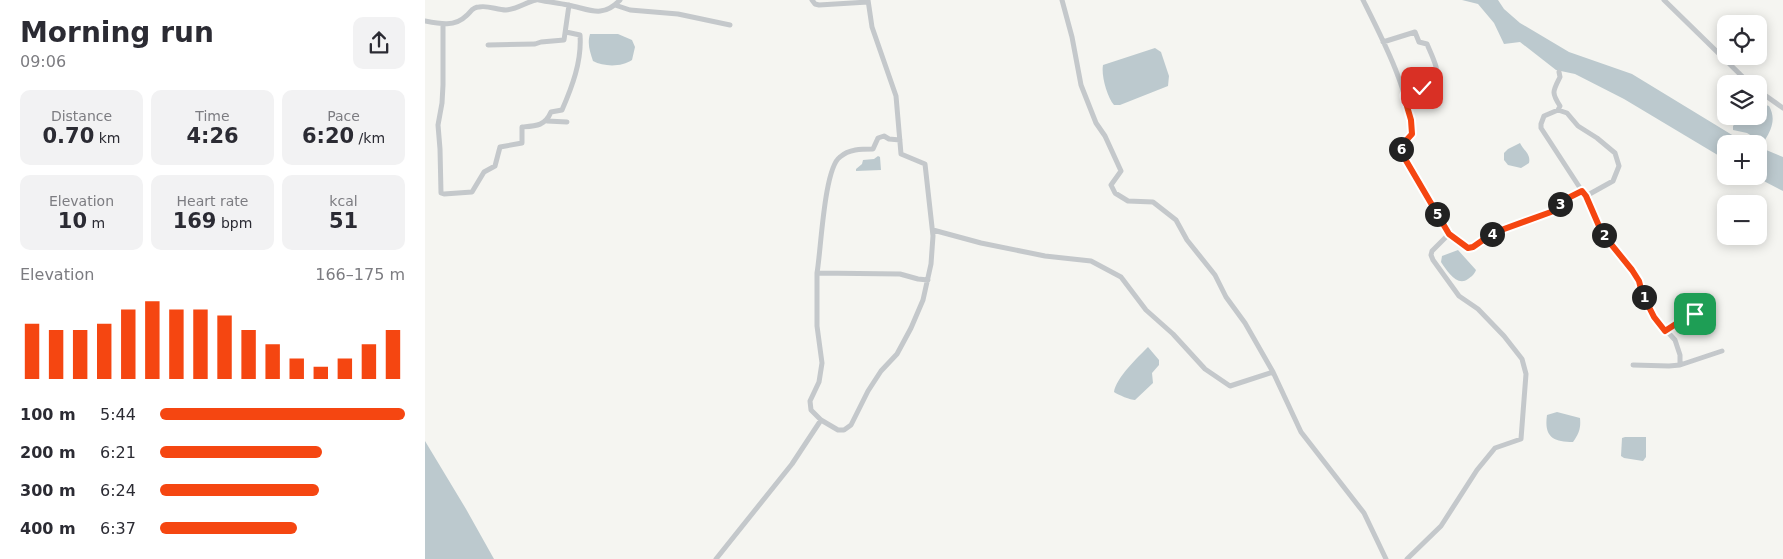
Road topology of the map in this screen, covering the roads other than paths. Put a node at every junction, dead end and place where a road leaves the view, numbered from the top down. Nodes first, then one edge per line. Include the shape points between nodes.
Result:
1 (538, 0) edge
2 (620, 0) edge
3 (812, 0) edge
4 (1062, 0) edge
5 (1363, 0) edge
6 (1664, 0) edge
7 (868, 1) edge
8 (569, 5) junction
9 (615, 5) junction
10 (425, 22) edge
11 (443, 24) junction
12 (730, 25) dead end
13 (566, 32) junction
14 (1383, 42) junction
15 (488, 45) dead end
16 (1559, 72) dead end
17 (1741, 75) edge
18 (1404, 96) junction
19 (1767, 97) edge
20 (1783, 108) edge
21 (1558, 110) junction
22 (547, 121) junction
23 (567, 122) dead end
24 (900, 140) junction
25 (1584, 193) junction
26 (933, 230) junction
27 (1449, 234) junction
28 (817, 273) junction
29 (928, 280) junction
30 (1704, 297) dead end
31 (1665, 331) junction
32 (1722, 351) dead end
33 (1680, 364) junction
34 (1633, 365) dead end
35 (1273, 372) junction
36 (821, 420) junction
37 (716, 559) edge
38 (1386, 559) edge
39 (1407, 559) edge

1 - 8 street
1 - 11 street via 503,10 479,7 455,23
2 - 9 street
3 - 7 street via 819,5
4 - 35 street via 1081,85 1095,123 1105,136 1121,171 1111,185 1115,193 1128,202 1153,202 1176,220 1187,240 1215,275
5 - 14 street
6 - 17 street
7 - 24 street via 872,27 896,96
8 - 9 street via 591,12 609,10
8 - 13 street
9 - 12 street
10 - 11 street
11 - 22 street via 443,94 438,126 441,193 473,192 484,172 495,166 500,147 522,143 522,127
13 - 15 street via 561,41
13 - 22 street via 580,35 579,56 562,110 551,112
14 - 18 street
14 - 18 street via 1415,32 1419,42 1427,44 1434,61 1437,83
16 - 21 street via 1553,92
18 - 27 street via 1412,134 1402,145 1401,152
19 - 20 street
21 - 25 street via 1545,116 1541,128
21 - 25 street via 1567,113 1578,126 1615,154 1619,166 1613,181
22 - 23 street
24 - 26 street via 901,154 925,164
24 - 28 street via 883,136 878,138 873,149 853,150 838,157 826,198
25 - 27 street via 1562,201 1551,212 1493,233 1473,247 1468,248
25 - 31 street via 1602,233 1632,270 1654,317
26 - 29 street
26 - 35 street via 1045,256 1091,261 1121,277 1146,310 1205,369 1229,386
27 - 39 street via 1431,251 1433,260 1459,296 1505,336 1522,359 1526,374 1521,438 1495,448 1441,526
28 - 29 street via 900,274
28 - 36 street via 817,326 822,362 819,382 810,401 811,410
29 - 36 street via 911,328 897,354 881,370 851,425 839,430
30 - 31 street via 1695,314
31 - 33 street via 1675,340
32 - 33 street
33 - 34 street
35 - 38 street via 1301,432 1364,513
36 - 37 street via 792,464

